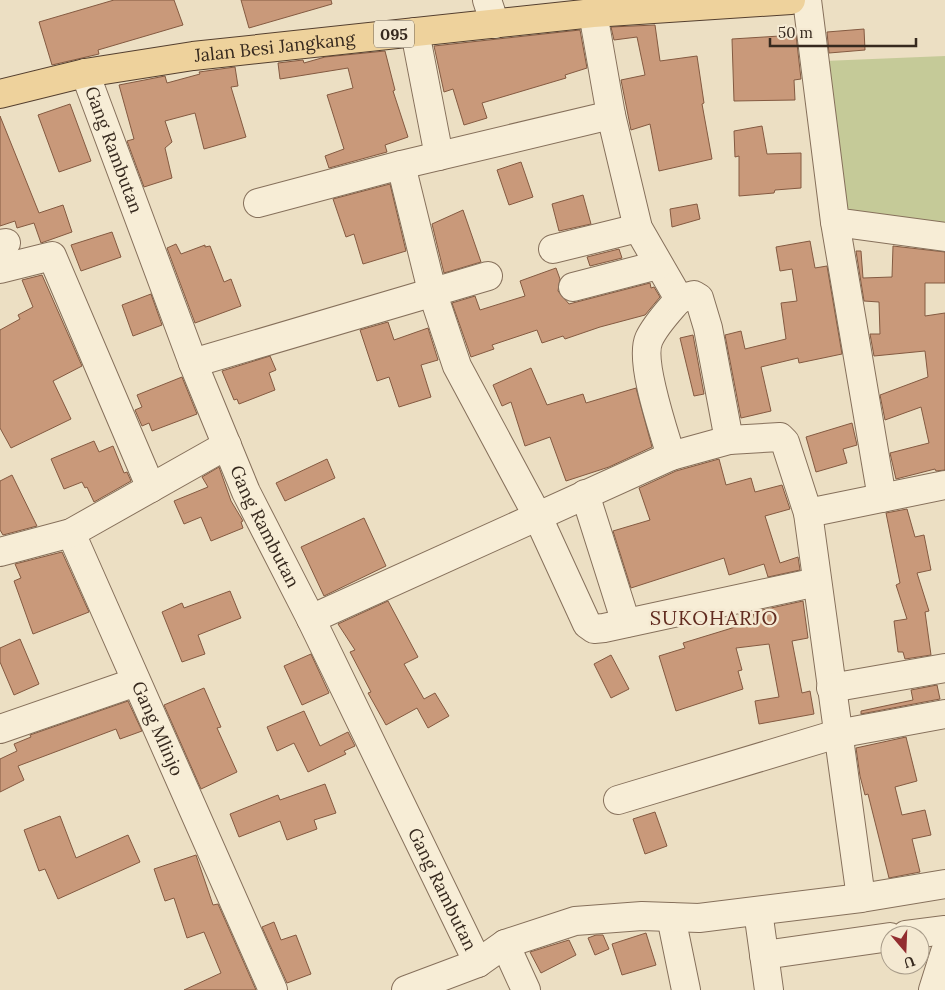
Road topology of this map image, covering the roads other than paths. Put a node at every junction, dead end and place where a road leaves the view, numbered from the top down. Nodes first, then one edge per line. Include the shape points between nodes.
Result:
1 (791, 0) edge
2 (808, 0) edge
3 (580, 9) edge
4 (491, 12) edge
5 (415, 32) junction
6 (85, 73) junction
7 (0, 94) edge
8 (611, 115) junction
9 (440, 156) junction
10 (401, 165) junction
11 (258, 203) dead end
12 (835, 222) junction
13 (638, 228) junction
14 (945, 237) edge
15 (553, 249) dead end
16 (658, 265) junction
17 (0, 269) edge
18 (488, 276) dead end
19 (573, 287) dead end
20 (432, 292) junction
21 (679, 299) junction
22 (193, 362) junction
23 (729, 440) junction
24 (227, 446) junction
25 (671, 456) junction
26 (945, 485) edge
27 (151, 488) junction
28 (585, 494) junction
29 (882, 498) junction
30 (808, 513) junction
31 (537, 515) junction
32 (70, 533) junction
33 (0, 552) edge
34 (817, 582) junction
35 (311, 619) junction
36 (626, 623) junction
37 (945, 668) edge
38 (136, 682) junction
39 (831, 688) junction
40 (945, 714) edge
41 (0, 729) edge
42 (837, 734) junction
43 (618, 800) dead end
44 (945, 884) edge
45 (860, 898) junction
46 (758, 911) junction
47 (671, 917) junction
48 (945, 930) edge
49 (930, 932) edge
50 (880, 938) edge
51 (505, 944) junction
52 (945, 952) edge
53 (764, 955) junction
54 (478, 963) junction
55 (272, 990) edge
56 (406, 990) edge
57 (526, 990) edge
58 (686, 990) edge
59 (769, 990) edge
60 (933, 990) edge

1 - 3 main road, Jalan Besi Jangkang / 095
2 - 12 street
3 - 4 main road, Jalan Besi Jangkang / 095
3 - 8 street
4 - 5 main road, Jalan Besi Jangkang / 095
5 - 6 main road, Jalan Besi Jangkang / 095 via 193,56
5 - 9 street
6 - 7 main road, Jalan Besi Jangkang / 095
6 - 22 street, Gang Rambutan
8 - 9 street
8 - 13 street
9 - 10 street
10 - 11 street
10 - 20 street
12 - 14 street
12 - 29 street
13 - 15 street
13 - 16 street
16 - 19 street
16 - 21 street
17 - 27 street via 52,256
18 - 20 street
20 - 22 street
20 - 31 street via 457,366
21 - 23 street via 694,295 699,298 708,328
21 - 25 street via 648,341 655,405
22 - 24 street, Gang Rambutan
23 - 25 street
23 - 30 street via 780,437 785,442
24 - 27 street
24 - 35 street, Gang Rambutan via 246,492
25 - 28 street
26 - 29 street
27 - 32 street
28 - 31 street
28 - 36 street
29 - 30 street
30 - 34 street
31 - 35 street
31 - 36 street via 587,624 594,629
32 - 33 street
32 - 38 street, Gang Mlinjo
34 - 36 street
34 - 39 street
35 - 54 street, Gang Rambutan
37 - 39 street
38 - 41 street
38 - 55 street, Gang Mlinjo
39 - 42 street
40 - 42 street
42 - 43 street
42 - 45 street
44 - 45 street
45 - 46 street
46 - 47 street via 699,918
46 - 53 street
47 - 51 street via 606,917 575,921
47 - 58 street
48 - 49 street
50 - 53 street
51 - 54 street
51 - 57 street
52 - 60 street
53 - 59 street
54 - 56 street

